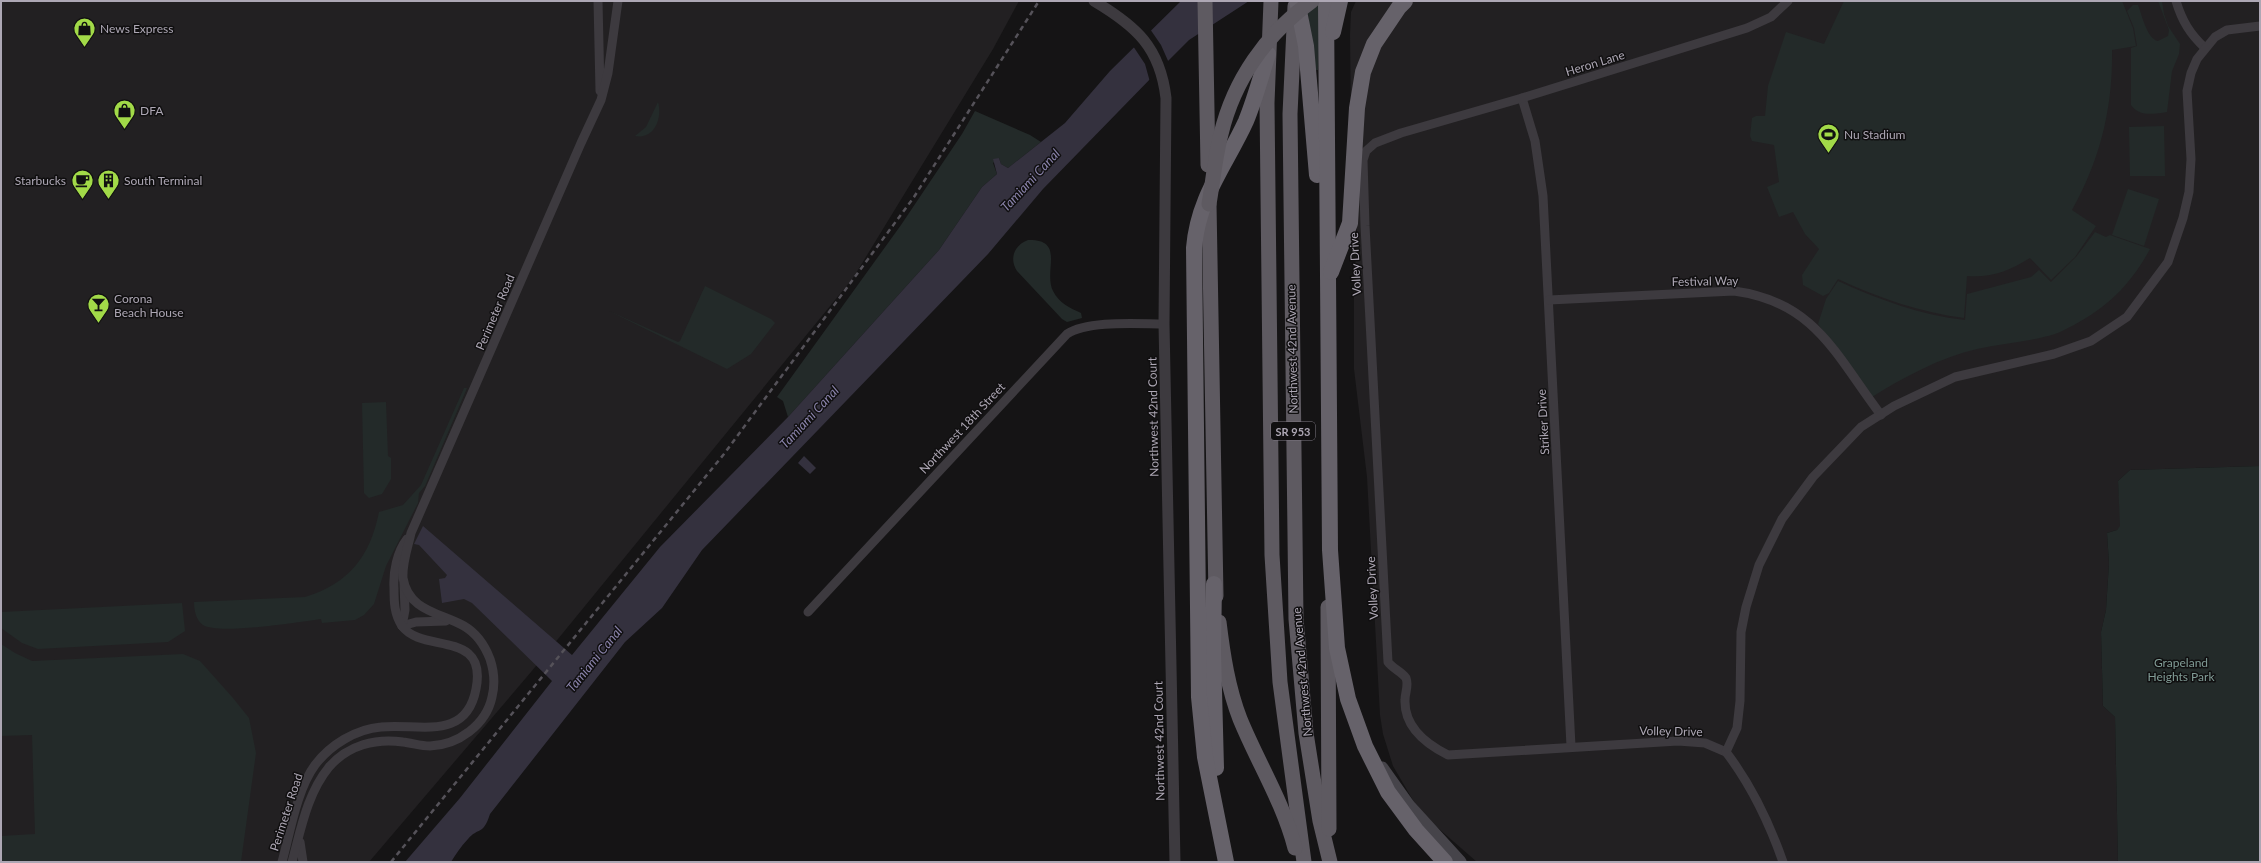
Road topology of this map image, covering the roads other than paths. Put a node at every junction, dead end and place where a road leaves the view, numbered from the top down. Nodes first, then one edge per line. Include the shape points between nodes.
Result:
1 (598, 1) edge
2 (618, 1) edge
3 (1094, 1) edge
4 (1205, 1) edge
5 (1296, 1) edge
6 (1312, 1) edge
7 (1326, 1) edge
8 (1340, 1) edge
9 (1405, 1) edge
10 (1788, 1) edge
11 (2176, 1) edge
12 (1271, 2) edge
13 (2260, 26) edge
14 (2205, 48) junction
15 (1268, 54) junction
16 (1327, 65) junction
17 (1522, 98) junction
18 (601, 100) junction
19 (1401, 133) joint
20 (1209, 204) junction
21 (1327, 217) junction
22 (1328, 281) junction
23 (1549, 300) junction
24 (1164, 324) junction
25 (1881, 415) junction
26 (411, 533) junction
27 (1330, 550) junction
28 (403, 578) junction
29 (1214, 584) junction
30 (808, 612) dead end
31 (455, 621) junction
32 (402, 626) junction
33 (1348, 699) junction
34 (1571, 746) junction
35 (1726, 752) junction
36 (1220, 824) junction
37 (299, 836) junction
38 (1329, 860) edge
39 (282, 862) edge
40 (292, 862) edge
41 (303, 862) edge
42 (1175, 862) edge
43 (1226, 862) edge
44 (1299, 862) edge
45 (1304, 862) edge
46 (1445, 862) edge
47 (1460, 862) edge
48 (1783, 862) edge

1 - 18 street, Perimeter Road
2 - 18 street, Perimeter Road via 608,73
3 - 24 street, Northwest 42nd Court via 1123,19 1142,37 1162,74 1166,98
4 - 20 highway, bridge
5 - 21 highway via 1306,46 1317,179
5 - 38 highway, Northwest 42nd Avenue / SR 953 via 1290,73 1290,114 1296,619 1306,733
6 - 20 highway, bridge via 1271,37 1239,84 1222,129
7 - 16 highway
8 - 16 highway
9 - 22 highway via 1374,44 1363,72 1357,108 1350,223
10 - 17 street, Heron Lane via 1771,17 1747,28
11 - 14 street via 2181,18 2191,34
12 - 15 highway, Northwest 42nd Avenue / SR 953
13 - 14 street via 2227,30 2215,37
14 - 25 street via 2191,73 2187,91 2191,159 2189,192 2183,218 2168,262 2127,317 2091,341 2054,354 1954,378 1894,406
15 - 36 highway via 1248,116 1205,200 1197,225 1194,248 1199,697 1205,757
15 - 45 highway, Northwest 42nd Avenue / SR 953 via 1272,555 1280,689
16 - 21 highway
17 - 19 street, Heron Lane
17 - 23 street, Striker Drive via 1541,171
18 - 26 street, Perimeter Road
19 - 34 street, Volley Drive via 1375,143 1366,151 1363,160 1364,226 1388,662 1405,677 1407,685 1404,700 1409,722 1428,745 1448,755
20 - 29 highway
21 - 22 highway
22 - 27 highway
23 - 25 street, Festival Way via 1734,291 1774,300 1795,311 1818,330
23 - 34 street, Striker Drive
24 - 30 street, Northwest 18th Street via 1090,326 1067,334
24 - 42 street, Northwest 42nd Court
25 - 35 street via 1862,427 1813,477 1782,520 1759,565 1741,632 1737,728
26 - 28 street, Perimeter Road
26 - 32 street, Perimeter Road via 400,552 394,580 395,612
27 - 33 highway via 1335,632
27 - 38 highway via 1327,633
28 - 31 street, Perimeter Road via 411,596 424,609
28 - 32 street via 405,610
29 - 36 highway via 1214,735
29 - 44 highway via 1223,656 1233,699 1282,808
31 - 32 street via 425,621
31 - 37 street, Perimeter Road via 466,627 481,642 492,664 492,698 482,720 459,738 440,745 425,746 381,741 349,751 330,766 318,783 309,801
32 - 39 street, Perimeter Road via 414,636 455,646 469,655 477,680 470,708 461,717 442,727 381,727 352,735 339,742 315,765 306,782
33 - 46 highway via 1365,746 1388,792 1416,830
33 - 47 main road via 1376,756 1400,794
34 - 35 street, Volley Drive via 1678,741 1705,743
35 - 48 street via 1745,777 1769,823
36 - 43 highway
37 - 40 street, Perimeter Road
37 - 41 street

